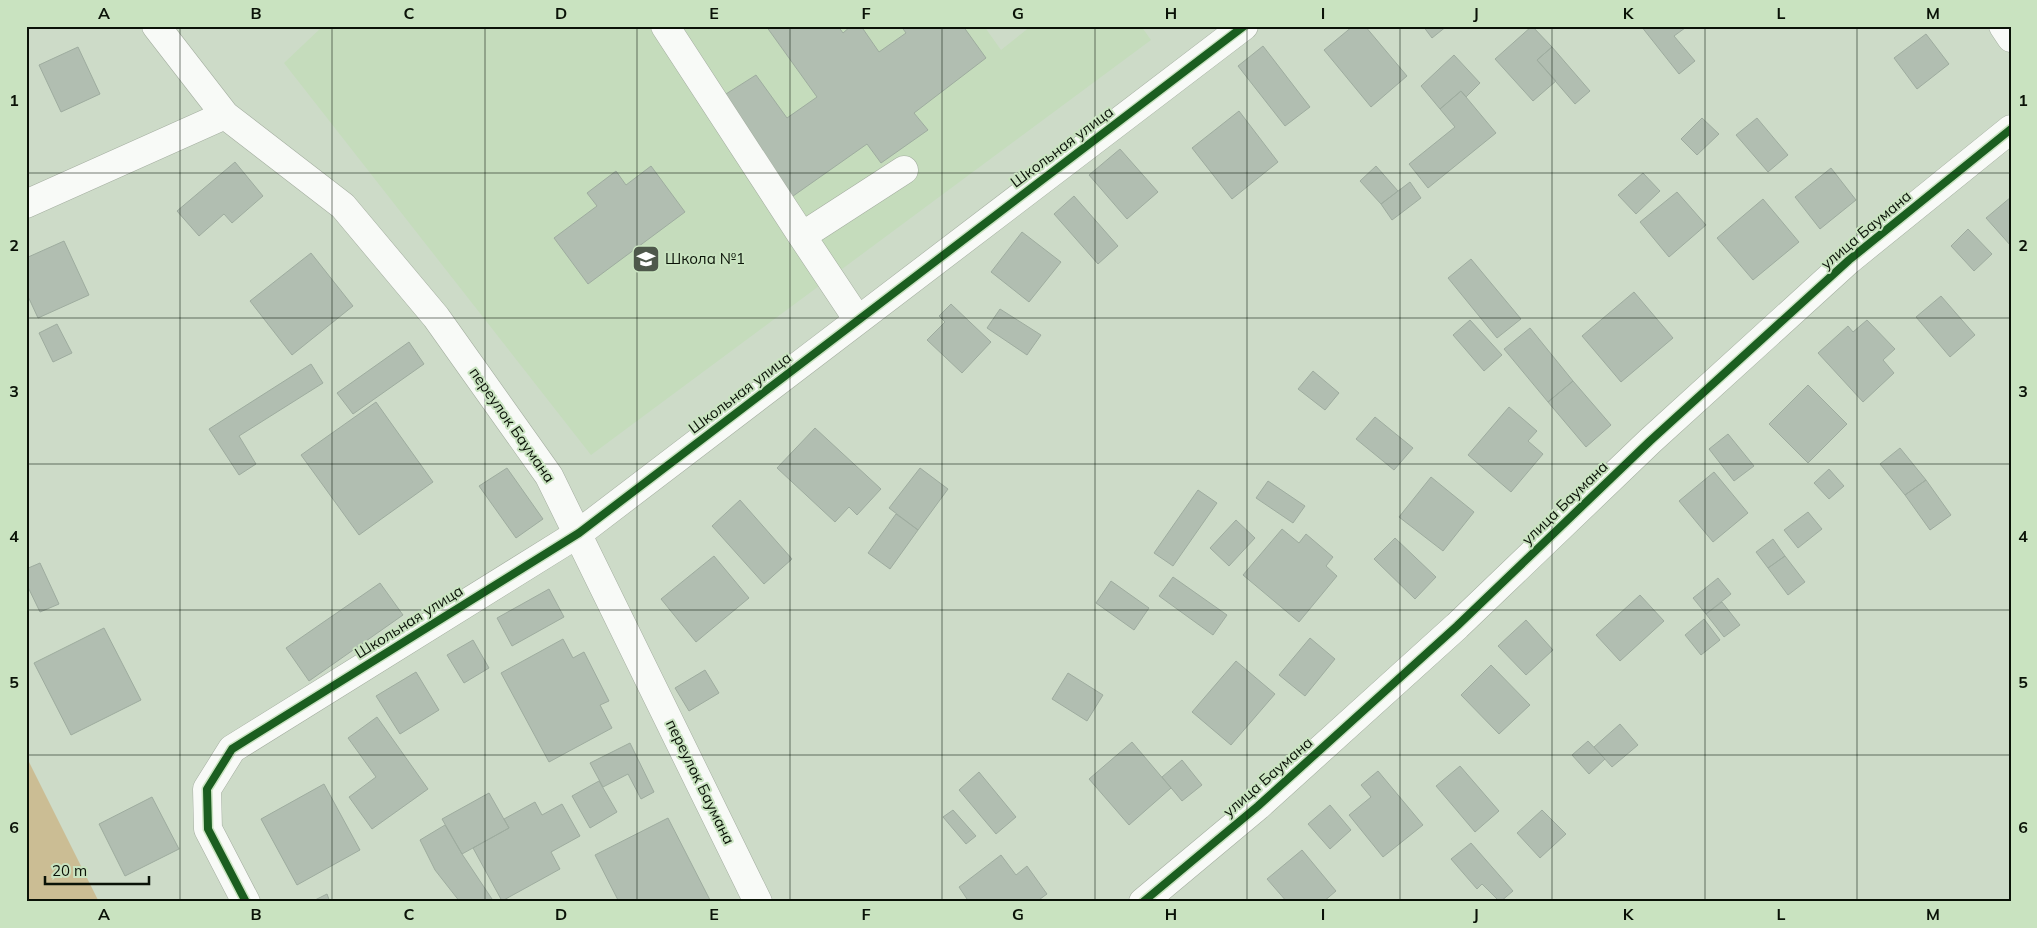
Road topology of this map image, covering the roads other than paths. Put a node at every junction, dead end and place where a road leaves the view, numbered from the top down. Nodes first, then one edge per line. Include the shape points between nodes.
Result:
1 (156, 26) edge
2 (665, 26) edge
3 (1244, 26) edge
4 (2003, 26) edge
5 (2011, 38) edge
6 (225, 115) junction
7 (2011, 129) edge
8 (904, 170) dead end
9 (26, 204) edge
10 (802, 236) junction
11 (858, 320) junction
12 (579, 533) junction
13 (246, 902) edge
14 (758, 902) edge
15 (1143, 902) edge

1 - 6 street, переулок Баумана
2 - 10 street
3 - 11 street, Школьная улица
4 - 5 street
6 - 9 street
6 - 12 street, переулок Баумана via 343,206 436,318 549,476
7 - 15 street, улица Баумана via 1849,260 1650,441 1457,626 1258,806
8 - 10 street
10 - 11 street
11 - 12 street, Школьная улица
12 - 13 street, Школьная улица via 232,749 207,789 208,829
12 - 14 street, переулок Баумана

